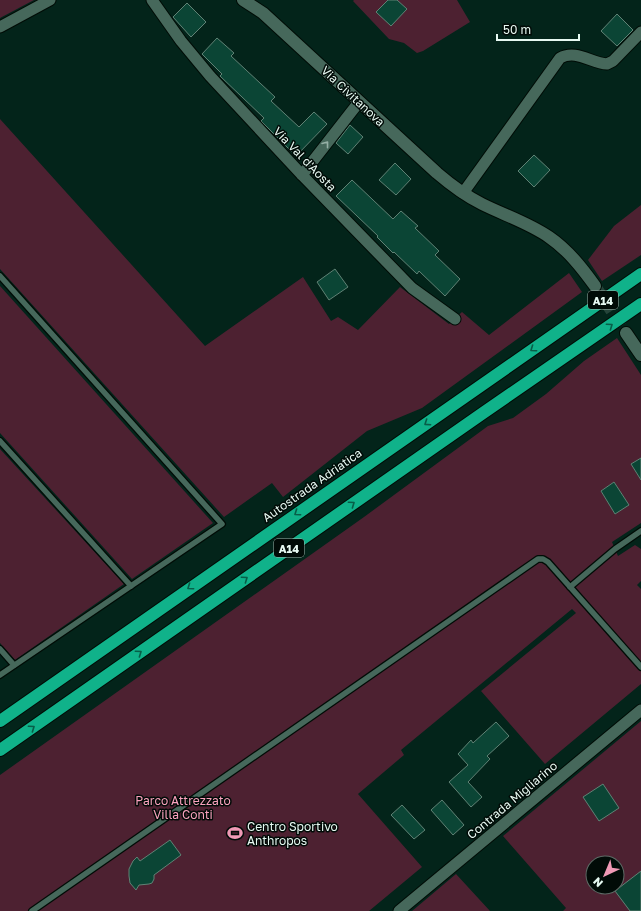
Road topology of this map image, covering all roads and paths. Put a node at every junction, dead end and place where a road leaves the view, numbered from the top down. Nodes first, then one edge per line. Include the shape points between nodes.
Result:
1 (50, 0) edge
2 (152, 0) edge
3 (243, 0) edge
4 (0, 27) edge
5 (641, 32) edge
6 (359, 102) junction
7 (302, 175) junction
8 (463, 193) junction
9 (641, 274) edge
10 (0, 276) edge
11 (595, 286) tunnel mouth
12 (641, 304) edge
13 (455, 319) dead end
14 (626, 333) tunnel mouth
15 (641, 355) edge
16 (0, 441) edge
17 (641, 531) edge
18 (131, 586) junction
19 (570, 587) junction
20 (0, 648) edge
21 (14, 665) junction
22 (641, 667) edge
23 (0, 675) edge
24 (641, 710) edge
25 (0, 721) edge
26 (0, 750) edge
27 (32, 911) edge
28 (400, 911) edge

1 - 4 street
2 - 7 street, Via Val d'Aosta via 210,76
3 - 6 street, Via Civitanova via 263,13
5 - 8 street via 607,64 575,54 560,58
7 -> 6 street
6 - 8 street, Via Civitanova via 437,173
7 - 13 street, Via Val d'Aosta via 412,288
8 - 11 street, Via Civitanova via 549,237 573,259
9 -> 25 highway, Autostrada Adriatica / A14
10 - 18 lane via 222,524
26 -> 12 highway, A14
14 - 15 street
16 - 18 lane
17 - 19 lane
18 - 21 lane
19 - 22 lane
19 - 27 lane via 543,559 534,561
20 - 21 lane
21 - 23 lane
24 - 28 street, Contrada Migliarino

